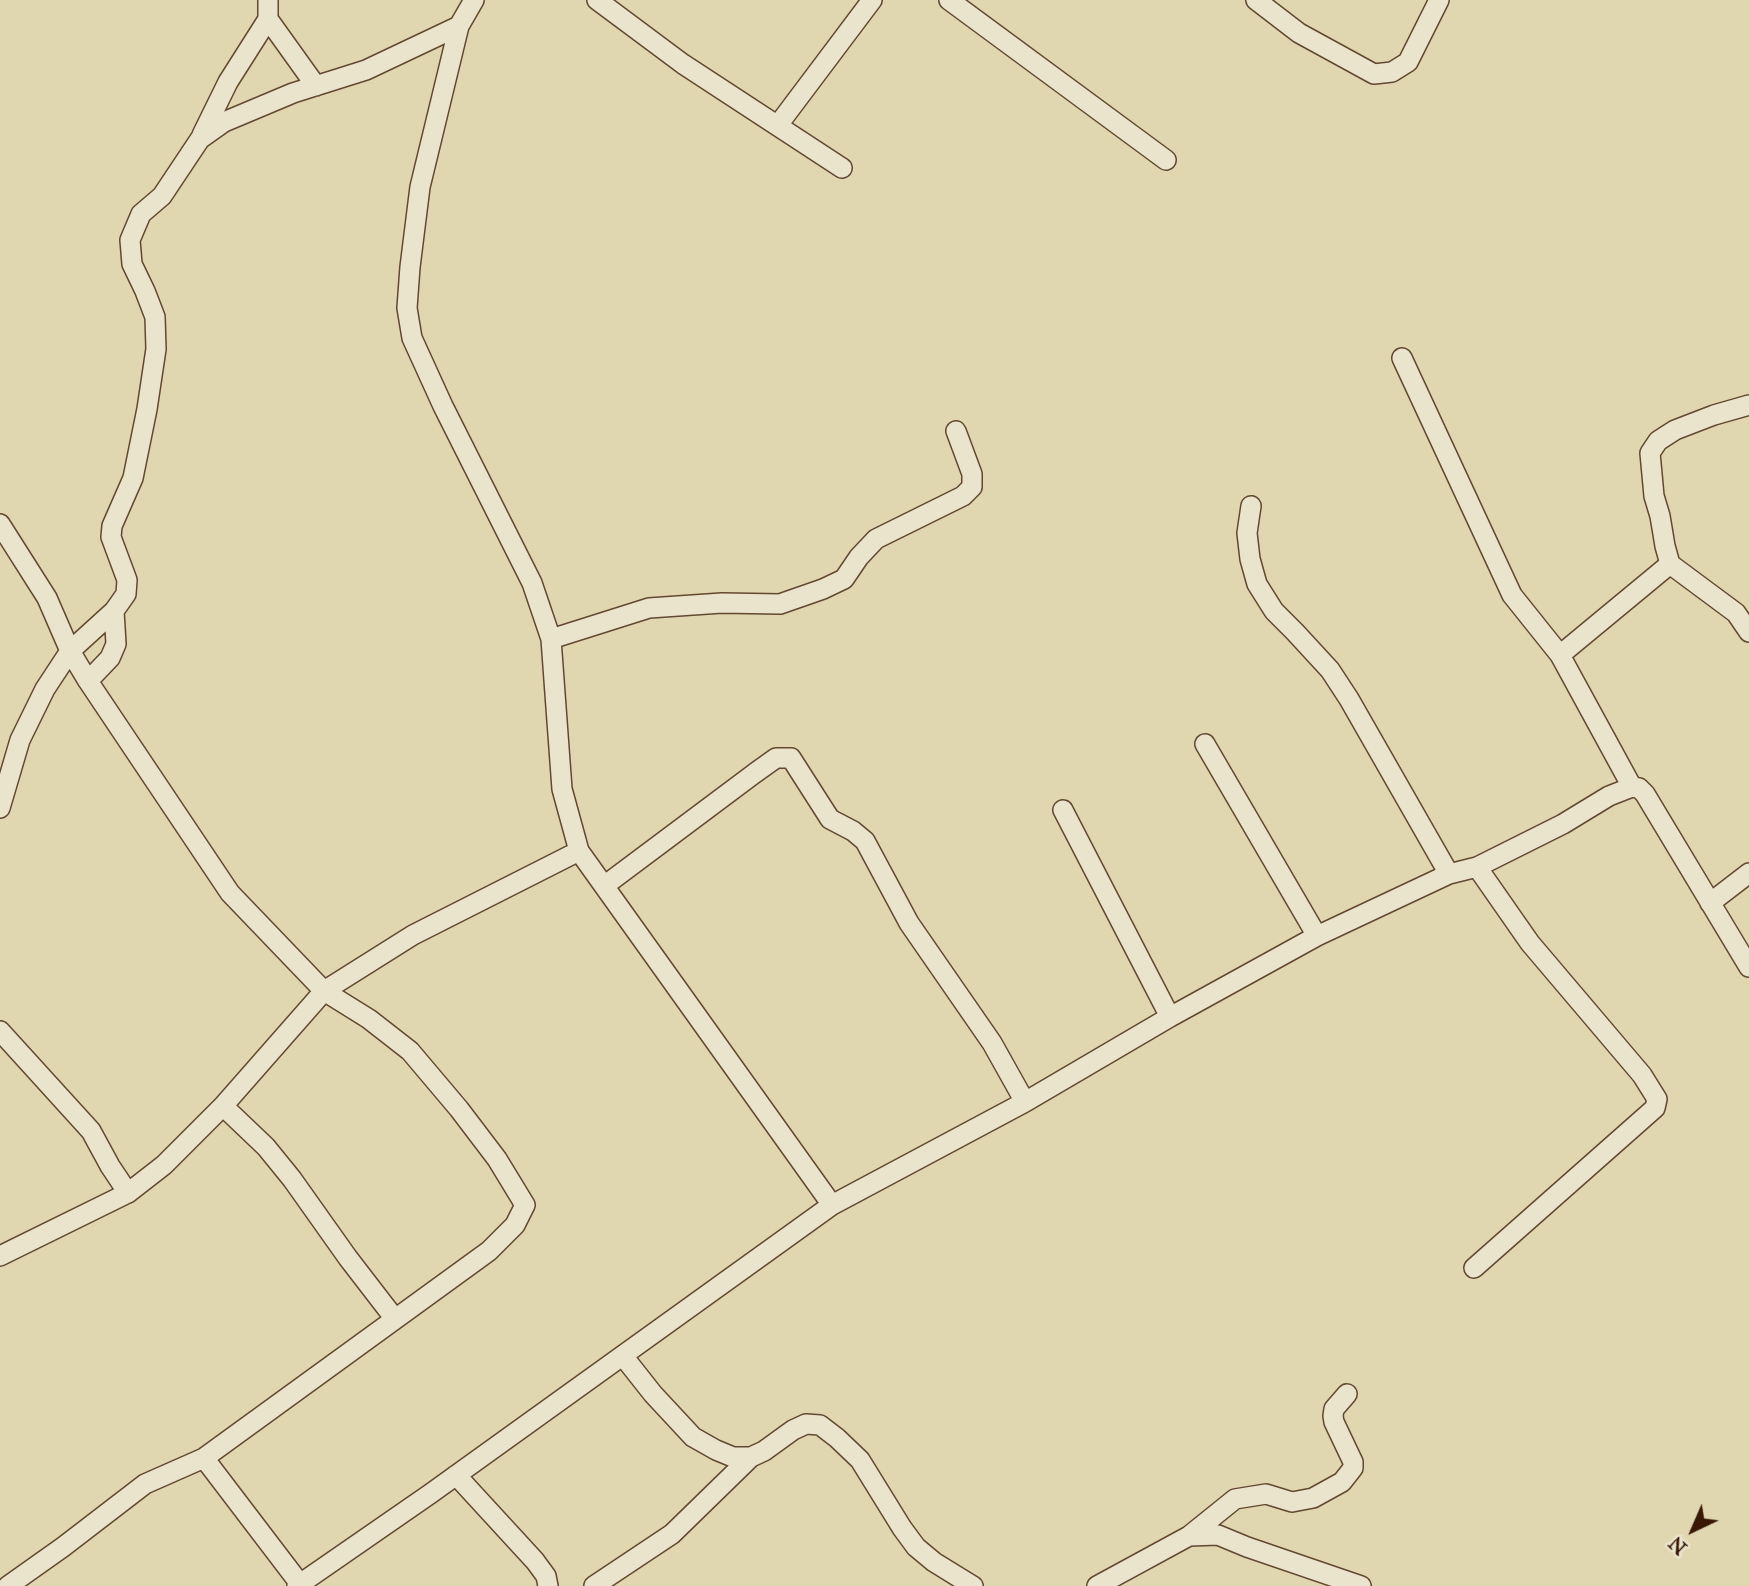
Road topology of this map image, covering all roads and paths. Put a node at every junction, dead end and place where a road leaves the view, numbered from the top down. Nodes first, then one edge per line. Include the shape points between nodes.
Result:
1 (474, 0) edge
2 (597, 0) edge
3 (872, 0) edge
4 (949, 0) edge
5 (1256, 0) edge
6 (1439, 0) edge
7 (268, 9) edge
8 (459, 26) junction
9 (316, 86) junction
10 (778, 125) junction
11 (200, 139) junction
12 (1166, 160) dead end
13 (842, 169) dead end
14 (1402, 358) dead end
15 (1749, 405) edge
16 (957, 431) dead end
17 (1251, 506) dead end
18 (0, 524) edge
19 (1670, 564) junction
20 (114, 611) junction
21 (1749, 632) edge
22 (551, 639) junction
23 (69, 651) junction
24 (1560, 655) junction
25 (88, 681) junction
26 (1205, 744) dead end
27 (1632, 787) junction
28 (0, 808) edge
29 (1063, 810) dead end
30 (579, 851) junction
31 (1477, 867) junction
32 (1749, 873) edge
33 (1449, 874) junction
34 (604, 886) junction
35 (1710, 903) junction
36 (1317, 936) junction
37 (1749, 967) edge
38 (324, 991) junction
39 (1170, 1017) junction
40 (0, 1031) edge
41 (1026, 1102) junction
42 (223, 1106) junction
43 (128, 1193) junction
44 (832, 1205) junction
45 (0, 1256) edge
46 (1474, 1268) dead end
47 (395, 1320) junction
48 (622, 1356) junction
49 (1347, 1394) dead end
50 (751, 1457) junction
51 (204, 1458) junction
52 (456, 1475) junction
53 (1189, 1536) junction
54 (299, 1585) edge
55 (8, 1586) edge
56 (548, 1586) edge
57 (594, 1586) edge
58 (973, 1586) edge
59 (1097, 1586) edge
60 (1361, 1586) edge

1 - 8 street
2 - 10 street via 682,64
3 - 10 street
4 - 12 street
5 - 6 street via 1299,33 1374,74 1392,72 1408,62
7 - 9 street
7 - 11 street
8 - 9 street via 366,70
8 - 22 street via 420,187 407,308 412,338 532,583
9 - 11 street via 224,122
10 - 13 street
11 - 20 street via 162,196 141,214 130,240 132,264 155,317 156,349 133,478 112,526 111,537 127,580 126,594
14 - 24 street via 1512,595
15 - 19 street via 1675,430 1658,440 1650,453 1654,496
16 - 22 street via 972,487 963,496 876,539 844,579 823,590 780,604 649,608
17 - 33 street via 1247,533 1257,584 1274,611 1329,670 1349,699
18 - 23 street via 47,598
19 - 21 street via 1736,613
19 - 24 street
20 - 23 street
20 - 25 street via 116,644 110,658
22 - 30 street via 562,789
23 - 25 street
23 - 28 street via 20,740
24 - 27 street
25 - 38 street via 230,893
26 - 36 street
27 - 31 street
27 - 35 street via 1645,794
29 - 39 street
30 - 34 street
30 - 38 street via 413,935
31 - 33 street
31 - 46 street via 1530,943 1642,1075 1657,1100 1654,1108
32 - 35 street
33 - 36 street
34 - 41 street via 776,758 791,758 830,819 865,841 909,923
34 - 44 street
35 - 37 street
36 - 39 street
38 - 42 street
38 - 47 street via 369,1018 410,1051 498,1159 525,1205 515,1225 489,1251
39 - 41 street
40 - 43 street via 91,1131
41 - 44 street
42 - 43 street via 164,1165
42 - 47 street via 292,1179
43 - 45 street
44 - 48 street
47 - 51 street
48 - 50 street via 693,1437 733,1457
48 - 52 street
49 - 53 street via 1333,1416 1353,1462 1342,1482 1313,1498 1292,1502 1266,1494 1235,1499
50 - 57 street via 671,1534
50 - 58 street via 793,1430 820,1424 860,1460 916,1547
51 - 54 street
51 - 55 street via 145,1485
52 - 54 street
52 - 56 street via 535,1561
53 - 59 street
53 - 60 street via 1218,1535

